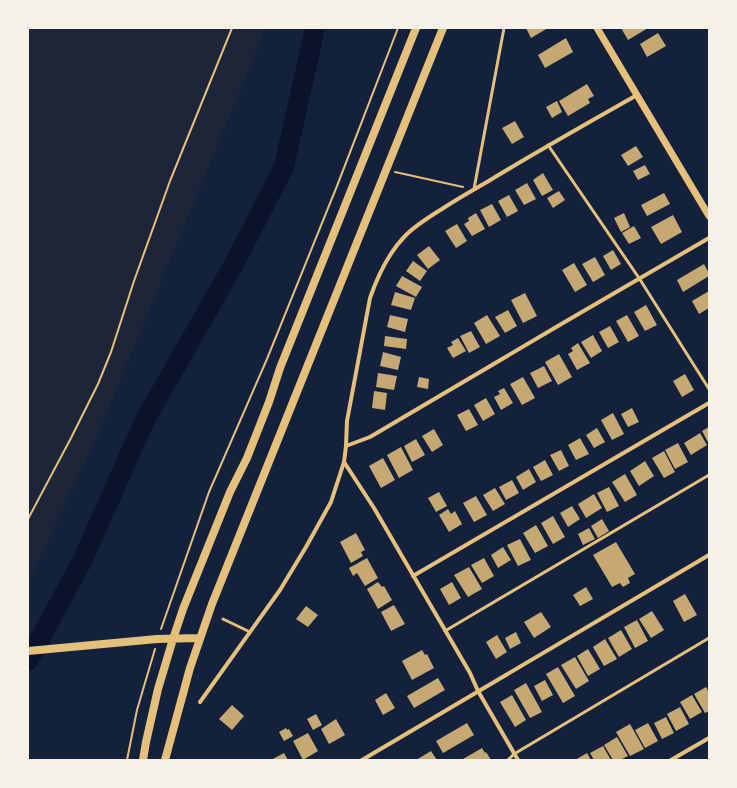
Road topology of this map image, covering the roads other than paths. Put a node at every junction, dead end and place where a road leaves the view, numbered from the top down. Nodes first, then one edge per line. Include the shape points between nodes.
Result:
1 (416, 28) edge
2 (443, 28) edge
3 (504, 28) edge
4 (597, 28) edge
5 (636, 95) junction
6 (548, 145) junction
7 (474, 189) junction
8 (709, 216) edge
9 (709, 238) edge
10 (639, 278) junction
11 (709, 389) edge
12 (709, 403) edge
13 (346, 446) junction
14 (344, 462) junction
15 (709, 475) edge
16 (709, 555) edge
17 (413, 576) junction
18 (223, 619) dead end
19 (445, 631) junction
20 (250, 632) junction
21 (200, 638) junction
22 (709, 638) edge
23 (173, 639) junction
24 (28, 651) edge
25 (478, 691) junction
26 (200, 702) dead end
27 (709, 738) edge
28 (514, 754) junction
29 (143, 760) edge
30 (166, 760) edge
31 (362, 760) edge
32 (508, 760) edge
33 (518, 760) edge
34 (671, 760) edge

1 - 23 main road
2 - 21 main road
3 - 7 lane
4 - 5 street
5 - 6 street
5 - 8 street
6 - 7 street
6 - 10 lane
7 - 13 street via 422,221 395,248 384,265 370,298 347,421
9 - 10 street
10 - 11 lane
10 - 13 street via 370,437
12 - 17 street
13 - 14 street
14 - 17 street
14 - 20 street via 331,502 306,548
15 - 19 lane
16 - 25 street
17 - 19 street
18 - 20 lane
19 - 25 street
20 - 26 street
21 - 23 main road
21 - 30 main road
22 - 28 lane
23 - 24 main road
23 - 29 main road via 158,689
25 - 28 street
25 - 31 street
27 - 34 street
28 - 32 lane
28 - 33 street

